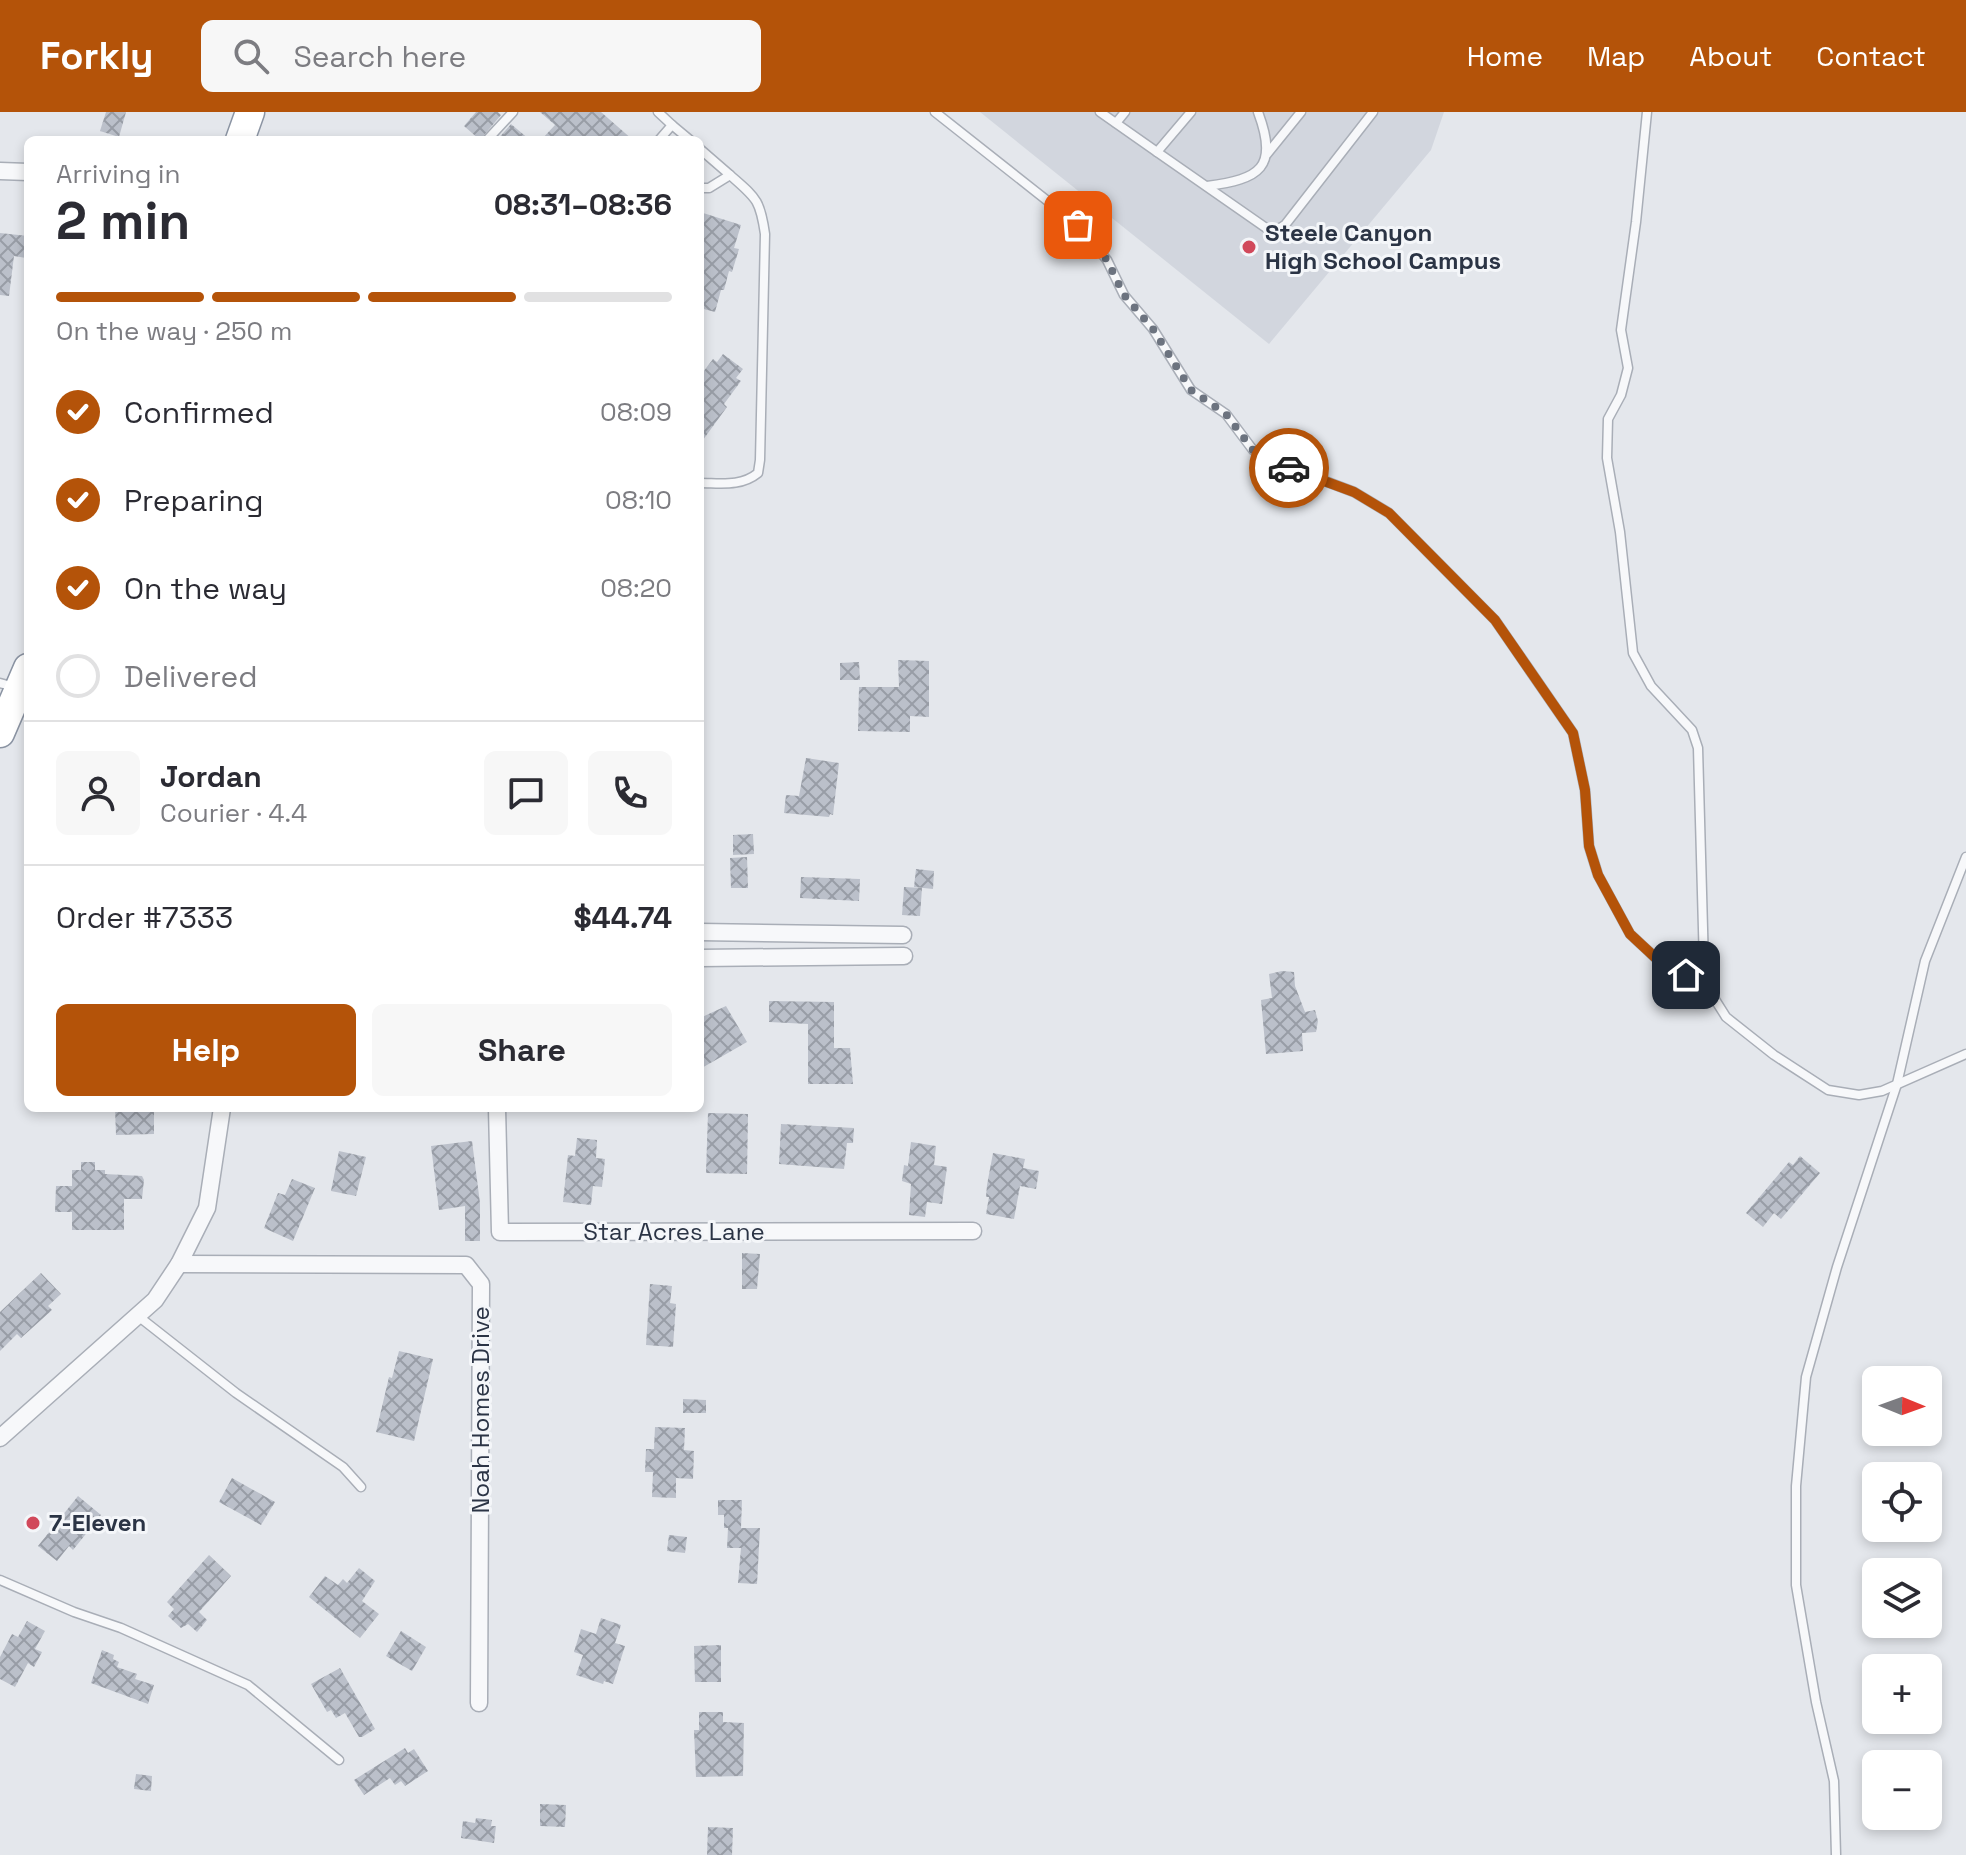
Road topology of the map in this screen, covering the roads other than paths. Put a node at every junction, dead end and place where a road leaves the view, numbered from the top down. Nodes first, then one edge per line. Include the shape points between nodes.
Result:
1 (250, 112) edge
2 (513, 112) edge
3 (658, 112) edge
4 (935, 112) edge
5 (1100, 112) edge
6 (1125, 112) edge
7 (1191, 112) edge
8 (1258, 112) edge
9 (1301, 112) edge
10 (1373, 112) edge
11 (1647, 112) edge
12 (1116, 123) junction
13 (672, 125) junction
14 (241, 136) edge
15 (491, 136) edge
16 (662, 136) edge
17 (685, 136) edge
18 (704, 152) edge
19 (1157, 152) junction
20 (1267, 154) junction
21 (0, 171) edge
22 (24, 172) edge
23 (730, 175) junction
24 (1206, 186) junction
25 (704, 188) edge
26 (704, 483) edge
27 (16, 680) edge
28 (0, 733) edge
29 (1966, 857) edge
30 (704, 932) edge
31 (903, 935) dead end
32 (904, 956) dead end
33 (704, 958) edge
34 (1704, 965) junction
35 (1966, 1054) edge
36 (1897, 1084) junction
37 (221, 1112) edge
38 (497, 1112) edge
39 (973, 1231) dead end
40 (179, 1264) junction
41 (138, 1315) junction
42 (0, 1438) edge
43 (361, 1487) dead end
44 (0, 1580) edge
45 (479, 1703) dead end
46 (339, 1760) dead end
47 (1836, 1855) edge

1 - 14 highway
2 - 15 lane
3 - 13 lane
4 - 34 lane via 1078,225 1107,260 1124,295 1153,329 1191,390 1226,414 1253,450 1354,492 1389,513 1495,620 1573,733 1589,846 1598,875 1630,934 1659,961 1686,975
5 - 12 lane
6 - 12 lane
7 - 19 lane
8 - 20 lane
9 - 20 lane
10 - 24 lane via 1277,230 1269,230
11 - 34 lane via 1621,330 1628,368 1608,419 1607,458 1633,653 1651,686 1692,730 1698,748
12 - 19 lane
13 - 16 lane
13 - 17 lane
18 - 23 lane
19 - 24 lane
20 - 24 lane via 1249,177
21 - 22 street
23 - 25 lane
23 - 26 lane via 757,198 765,234 760,460 758,473 750,479
27 - 28 highway
29 - 36 lane via 1925,961
30 - 31 street
32 - 33 street
34 - 36 lane via 1709,990 1726,1017 1828,1090 1859,1095
35 - 36 lane
36 - 47 lane via 1806,1377 1796,1486 1796,1585 1834,1781
37 - 40 street via 207,1208
38 - 39 street, Star Acres Lane via 500,1232
40 - 41 street
40 - 45 street, Noah Homes Drive via 466,1265 481,1284
41 - 42 street
41 - 43 lane via 236,1393 343,1467
44 - 46 lane via 248,1685

